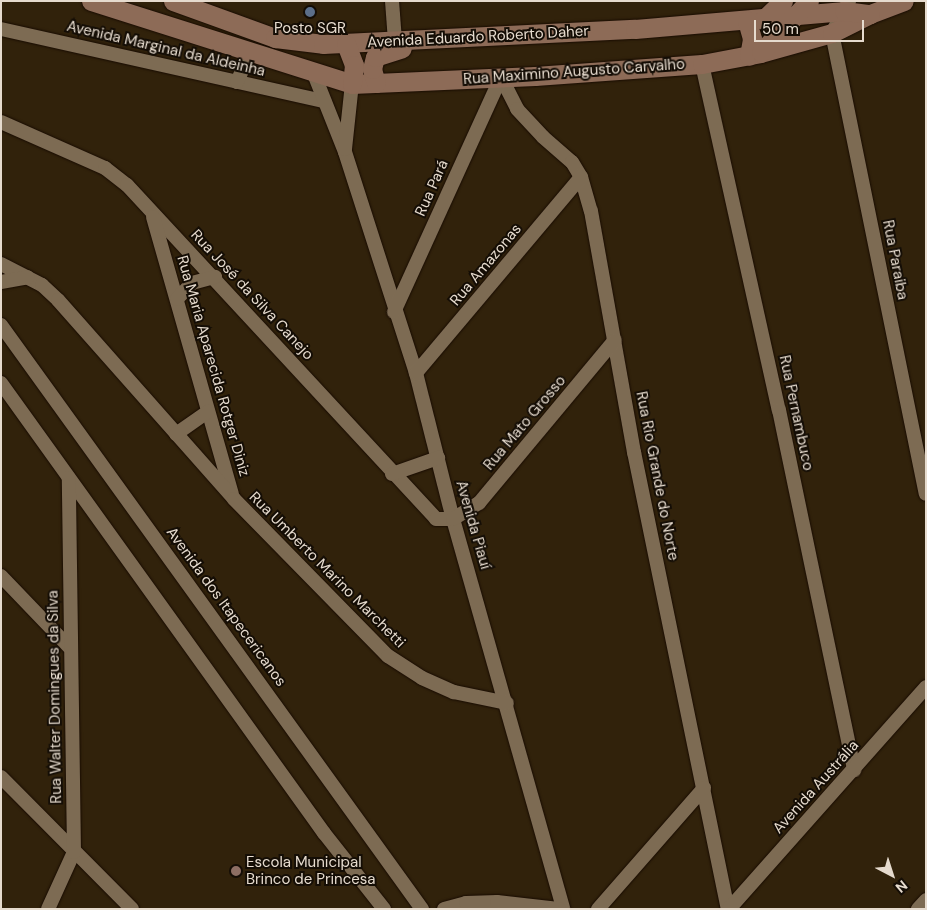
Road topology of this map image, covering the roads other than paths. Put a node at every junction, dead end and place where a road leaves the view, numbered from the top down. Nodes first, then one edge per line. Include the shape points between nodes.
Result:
1 (91, 1) edge
2 (173, 1) edge
3 (392, 1) edge
4 (783, 1) edge
5 (809, 1) edge
6 (904, 1) edge
7 (846, 6) edge
8 (870, 14) junction
9 (797, 17) junction
10 (755, 21) junction
11 (1, 29) edge
12 (832, 33) junction
13 (395, 41) junction
14 (430, 41) junction
15 (323, 44) junction
16 (346, 44) junction
17 (251, 51) junction
18 (755, 54) junction
19 (702, 64) junction
20 (314, 74) junction
21 (501, 77) junction
22 (237, 82) junction
23 (376, 83) junction
24 (352, 84) junction
25 (324, 101) junction
26 (1, 122) edge
27 (344, 152) junction
28 (581, 177) junction
29 (152, 214) junction
30 (1, 264) edge
31 (28, 277) junction
32 (215, 277) junction
33 (1, 282) edge
34 (177, 299) junction
35 (394, 312) junction
36 (1, 325) edge
37 (616, 340) junction
38 (416, 373) junction
39 (1, 383) edge
40 (208, 412) junction
41 (176, 434) junction
42 (438, 458) junction
43 (392, 474) junction
44 (69, 478) junction
45 (926, 493) edge
46 (234, 499) junction
47 (453, 519) junction
48 (1, 576) edge
49 (69, 647) junction
50 (926, 687) edge
51 (507, 702) junction
52 (920, 702) edge
53 (854, 770) junction
54 (1, 777) edge
55 (704, 788) junction
56 (74, 852) junction
57 (926, 900) edge
58 (48, 909) edge
59 (132, 909) edge
60 (384, 909) edge
61 (411, 909) edge
62 (420, 909) edge
63 (444, 909) edge
64 (559, 909) edge
65 (563, 909) edge
66 (598, 909) edge
67 (729, 909) edge
68 (918, 909) edge

1 - 17 main road
2 - 15 main road, Avenida Eduardo Roberto Daher via 275,38
3 - 13 street
4 - 10 main road
5 - 9 main road
6 - 8 main road, Rua Maximino Augusto Carvalho
7 - 8 main road, Avenida Eduardo Roberto Daher
7 - 9 main road, Avenida Eduardo Roberto Daher
7 - 12 street
8 - 12 main road, Rua Maximino Augusto Carvalho
9 - 10 main road, Avenida Eduardo Roberto Daher
9 - 18 main road
10 - 14 main road, Avenida Eduardo Roberto Daher
10 - 18 main road via 752,39
11 - 22 street, Avenida Marginal da Aldeinha
12 - 18 main road, Rua Maximino Augusto Carvalho
12 - 45 street, Rua Paraiba
13 - 14 main road, Avenida Eduardo Roberto Daher
13 - 16 main road, Avenida Eduardo Roberto Daher
14 - 23 main road via 375,57 372,69
15 - 16 main road, Avenida Eduardo Roberto Daher
15 - 20 main road via 313,61
16 - 24 main road via 354,64
17 - 20 main road
17 - 22 street
18 - 19 main road, Rua Maximino Augusto Carvalho
19 - 21 main road, Rua Maximino Augusto Carvalho
19 - 53 street, Rua Pernambuco
20 - 24 main road, Rua Maximino Augusto Carvalho
20 - 25 street, Avenida Piauí
21 - 23 main road, Rua Maximino Augusto Carvalho
21 - 28 street, Rua Rio Grande do Norte via 518,108 543,137 572,162
21 - 35 street, Rua Pará
22 - 25 street, Avenida Marginal da Aldeinha
23 - 24 main road, Rua Maximino Augusto Carvalho
24 - 27 street, Avenida Piauí
25 - 27 street, Avenida Piauí
26 - 29 street, Rua José da Silva Canejo via 105,168 127,185
27 - 35 street, Avenida Piauí
28 - 37 street, Rua Rio Grande do Norte via 591,211
28 - 38 street, Rua Amazonas
29 - 32 street, Rua José da Silva Canejo
29 - 34 street, Rua Maria Aparecida Rotger Diniz
30 - 31 street, Rua Umberto Marino Marchetti
31 - 33 street
31 - 41 street, Rua Umberto Marino Marchetti via 58,300
32 - 34 street via 192,283
32 - 43 street, Rua José da Silva Canejo
34 - 40 street, Rua Maria Aparecida Rotger Diniz
35 - 38 street, Avenida Piauí
36 - 62 street, Avenida dos Itapecericanos
37 - 47 street, Rua Mato Grosso via 479,502
37 - 55 street, Rua Rio Grande do Norte via 634,452
38 - 42 street, Avenida Piauí
39 - 44 street
40 - 41 street
40 - 46 street, Rua Maria Aparecida Rotger Diniz
41 - 46 street, Rua Umberto Marino Marchetti
42 - 43 street
42 - 47 street, Avenida Piauí
43 - 47 street, Rua José da Silva Canejo via 436,519
44 - 49 street, Rua Walter Domingues da Silva
44 - 60 street via 324,832
46 - 51 street, Rua Umberto Marino Marchetti via 388,656 422,678 454,692
47 - 51 street, Avenida Piauí
48 - 49 street
49 - 56 street, Rua Walter Domingues da Silva
50 - 52 street, Avenida Austrália
51 - 65 street, Avenida Piauí
52 - 53 street, Avenida Austrália
53 - 67 street, Avenida Austrália
54 - 56 street
55 - 66 street
55 - 67 street, Rua Rio Grande do Norte
56 - 58 street, Rua Walter Domingues da Silva
56 - 59 street
57 - 68 street
61 - 62 street
63 - 64 street via 466,903 497,902

